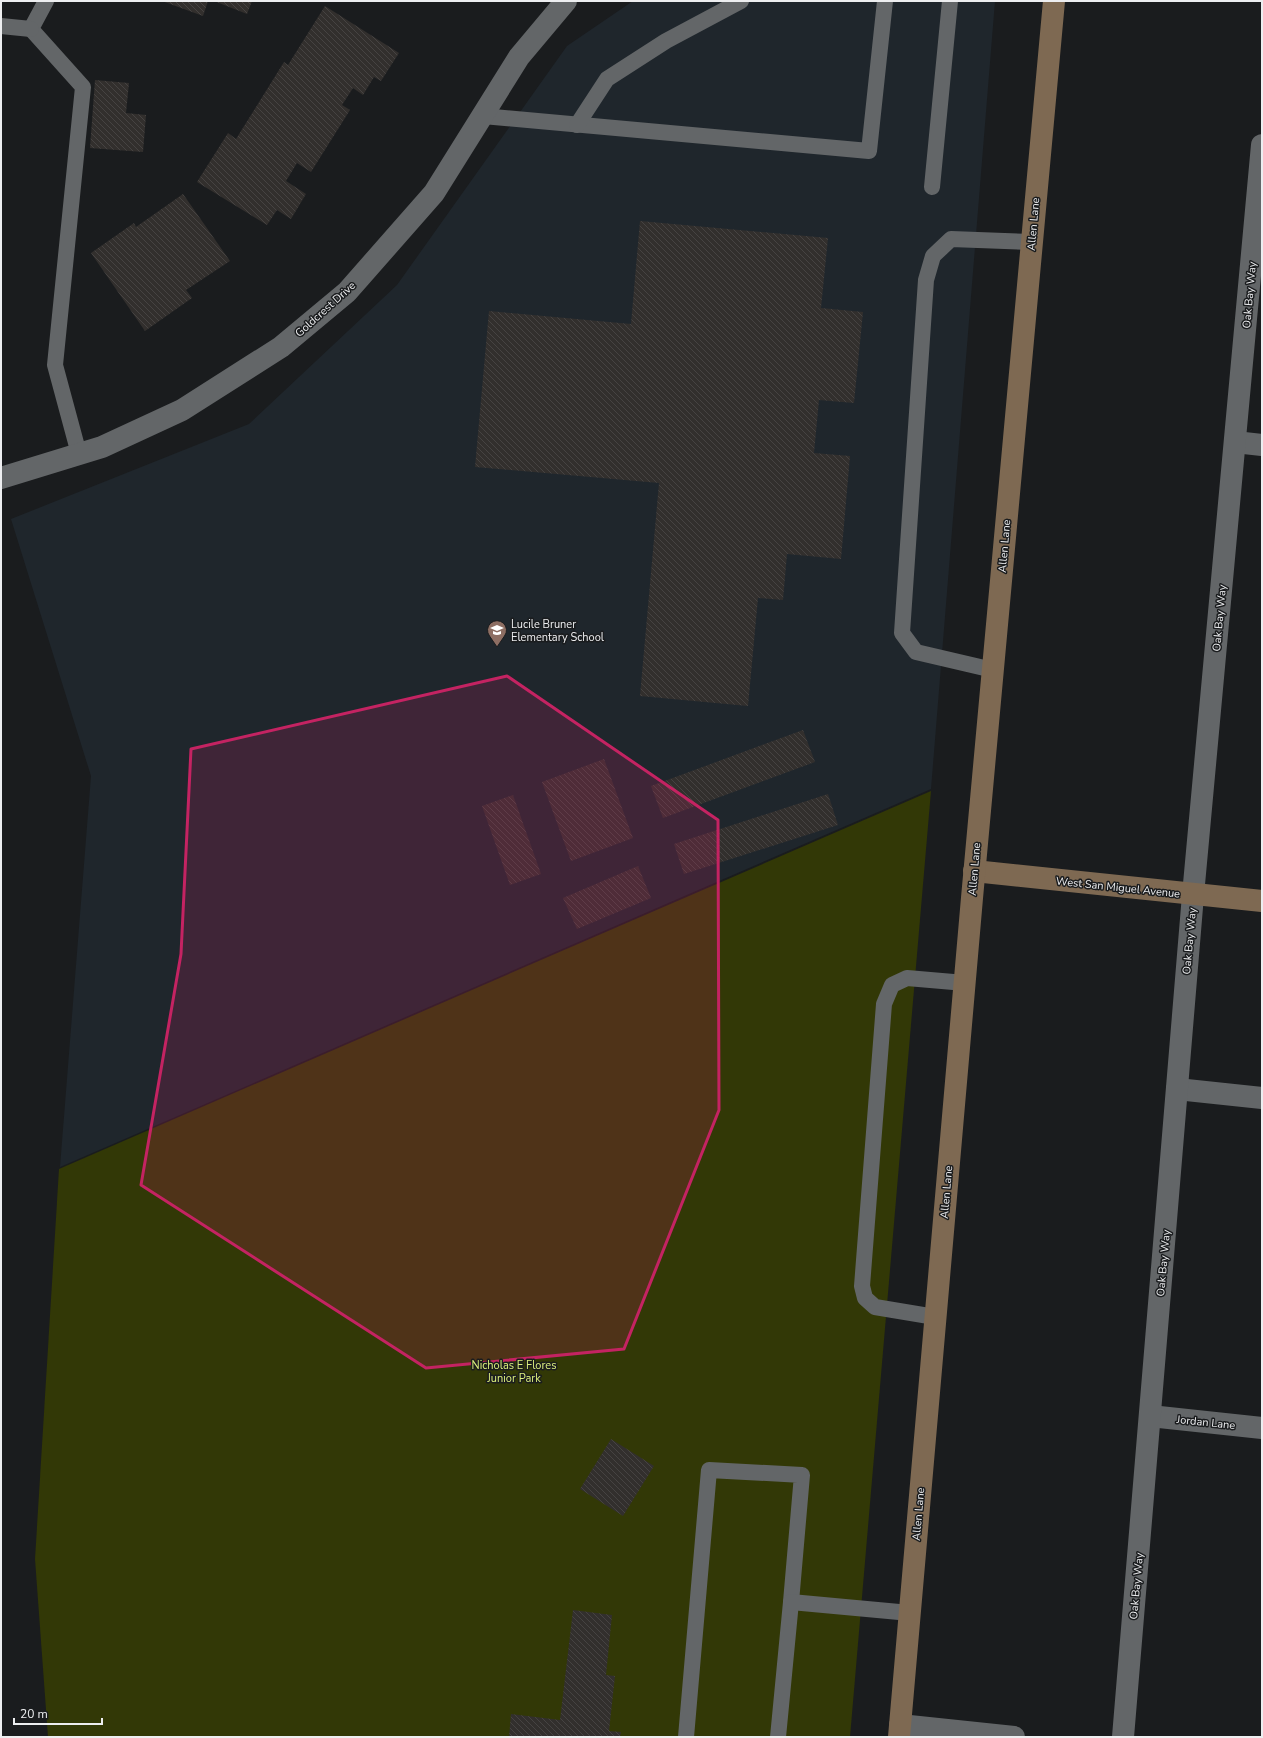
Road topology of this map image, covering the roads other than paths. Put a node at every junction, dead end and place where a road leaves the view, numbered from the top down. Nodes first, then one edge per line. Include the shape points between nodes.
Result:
1 (46, 1) edge
2 (566, 1) edge
3 (741, 1) edge
4 (885, 1) edge
5 (950, 1) edge
6 (1054, 1) edge
7 (1, 26) edge
8 (31, 29) junction
9 (483, 116) junction
10 (577, 125) junction
11 (1262, 145) edge
12 (932, 187) dead end
13 (1032, 242) junction
14 (1235, 442) junction
15 (1262, 445) edge
16 (79, 454) junction
17 (1, 478) edge
18 (993, 670) junction
19 (974, 871) junction
20 (1193, 895) junction
21 (1262, 901) edge
22 (964, 983) junction
23 (1177, 1089) junction
24 (1262, 1098) edge
25 (935, 1317) junction
26 (1150, 1416) junction
27 (1262, 1428) edge
28 (791, 1602) junction
29 (910, 1612) junction
30 (899, 1731) edge
31 (686, 1737) edge
32 (778, 1737) edge
33 (1014, 1737) edge
34 (1123, 1737) edge

1 - 8 lane
2 - 9 street, Goldcrest Drive via 519,57
3 - 10 lane via 666,41 607,79
4 - 10 lane via 869,151
5 - 12 lane
6 - 13 main road, Allen Lane
7 - 8 lane
8 - 16 lane via 82,87 55,365
9 - 10 lane
9 - 16 street, Goldcrest Drive via 434,193 347,292 287,342 182,410 102,447
11 - 14 street, Oak Bay Way
13 - 18 main road, Allen Lane
13 - 18 lane via 951,239 934,256 926,280 902,633 916,652
14 - 15 street
14 - 20 street, Oak Bay Way
16 - 17 street, Goldcrest Drive
18 - 19 main road, Allen Lane
19 - 20 main road, West San Miguel Avenue
19 - 22 main road, Allen Lane
20 - 21 main road, West San Miguel Avenue
20 - 23 street, Oak Bay Way
22 - 25 main road, Allen Lane
22 - 25 lane via 907,978 892,986 884,1004 862,1286 865,1298 875,1306
23 - 24 street
23 - 26 street, Oak Bay Way
25 - 29 main road, Allen Lane
26 - 27 street, Jordan Lane
26 - 34 street, Oak Bay Way
28 - 29 lane
28 - 31 lane via 802,1476 709,1470
28 - 32 lane
29 - 30 main road, Allen Lane
30 - 33 street

